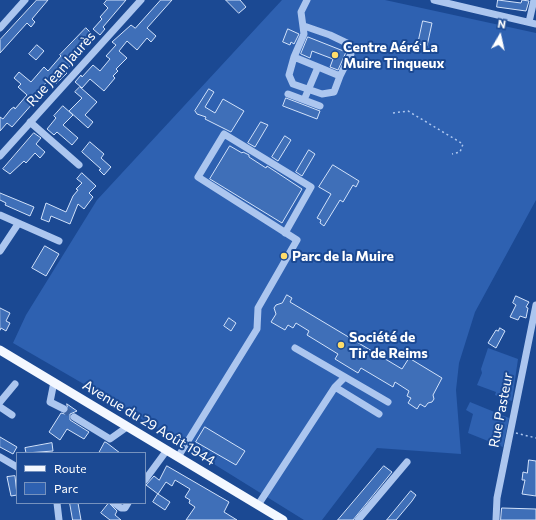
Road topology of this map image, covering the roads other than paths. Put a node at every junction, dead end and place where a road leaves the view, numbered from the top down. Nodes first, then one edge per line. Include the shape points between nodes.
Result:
1 (25, 0) edge
2 (142, 0) edge
3 (307, 0) edge
4 (436, 0) edge
5 (534, 0) edge
6 (533, 23) edge
7 (304, 26) junction
8 (0, 28) edge
9 (294, 57) junction
10 (318, 67) junction
11 (340, 76) junction
12 (293, 84) junction
13 (309, 90) junction
14 (322, 94) junction
15 (304, 100) junction
16 (30, 122) junction
17 (0, 156) edge
18 (79, 165) dead end
19 (0, 215) edge
20 (18, 224) junction
21 (285, 233) junction
22 (59, 241) dead end
23 (0, 251) edge
24 (536, 305) edge
25 (295, 348) dead end
26 (0, 350) edge
27 (345, 377) junction
28 (54, 382) junction
29 (15, 384) dead end
30 (335, 387) junction
31 (0, 402) edge
32 (388, 402) dead end
33 (0, 407) edge
34 (64, 409) tunnel mouth
35 (379, 414) dead end
36 (12, 415) dead end
37 (74, 417) tunnel mouth
38 (127, 427) junction
39 (167, 450) junction
40 (178, 457) junction
41 (1, 458) edge
42 (406, 462) dead end
43 (16, 466) edge
44 (146, 479) edge
45 (57, 504) edge
46 (115, 504) edge
47 (127, 504) edge
48 (258, 505) junction
49 (59, 520) edge
50 (283, 520) edge
51 (358, 520) edge
52 (496, 520) edge

1 - 8 street
2 - 16 street, Rue Jean Jaurès
3 - 7 street via 301,12
4 - 6 street
5 - 6 street
7 - 9 street via 304,34
7 - 11 street via 351,45 351,54
9 - 10 street
9 - 12 street via 289,75
10 - 11 street
10 - 13 street
11 - 14 street via 334,92
12 - 13 street
12 - 15 street via 290,95
13 - 14 street
13 - 15 street
14 - 15 street via 318,106
16 - 17 street, Rue Jean Jaurès
16 - 18 street
19 - 20 street
20 - 22 street
20 - 23 street
21 - 21 street via 198,177 224,134 311,187
21 - 40 street via 297,240 258,308 257,328
24 - 52 street, Rue Pasteur via 497,498
25 - 27 street
26 - 28 main road, Avenue du 29 Août 1944
27 - 30 street
27 - 32 street
28 - 34 street via 50,402
28 - 38 main road, Avenue du 29 Août 1944
29 - 31 street
30 - 35 street
30 - 48 street
33 - 36 street
37 - 38 street via 110,439
38 - 39 main road, Avenue du 29 Août 1944
39 - 40 main road, Avenue du 29 Août 1944
39 - 44 street
40 - 48 main road, Avenue du 29 Août 1944
41 - 43 street
42 - 51 street
45 - 49 street
46 - 47 street via 125,508
48 - 50 main road, Avenue du 29 Août 1944

